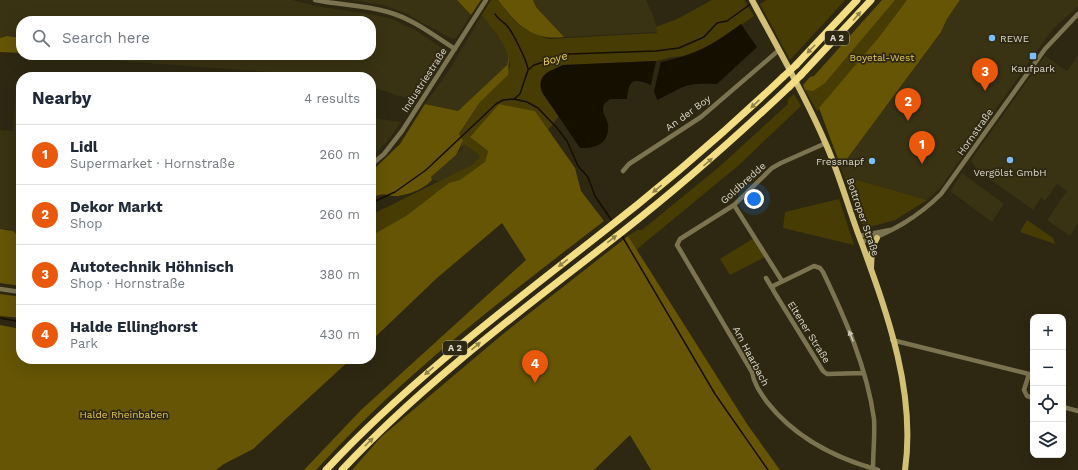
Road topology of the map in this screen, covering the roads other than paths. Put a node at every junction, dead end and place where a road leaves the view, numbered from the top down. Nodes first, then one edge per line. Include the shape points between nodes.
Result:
1 (315, 0) edge
2 (486, 0) edge
3 (857, 0) edge
4 (871, 0) edge
5 (753, 2) edge
6 (1078, 14) edge
7 (455, 49) junction
8 (779, 50) junction
9 (826, 143) junction
10 (376, 160) edge
11 (623, 171) dead end
12 (734, 204) junction
13 (890, 230) junction
14 (877, 238) junction
15 (860, 239) junction
16 (677, 244) joint
17 (871, 269) junction
18 (766, 278) dead end
19 (782, 281) junction
20 (772, 288) junction
21 (0, 289) edge
22 (16, 291) edge
23 (892, 340) junction
24 (863, 373) junction
25 (1030, 397) edge
26 (1066, 408) edge
27 (1078, 411) edge
28 (873, 468) junction
29 (326, 470) edge
30 (342, 470) edge
31 (878, 470) edge
32 (905, 470) edge

1 - 7 street via 395,15 415,23
2 - 7 street, Industriestraße
3 -> 29 highway, A 2, bridge via 783,77 700,153 450,353 378,417
30 -> 4 highway, A 2, bridge via 459,360 624,231 712,158 789,87
5 - 8 main road, Bottroper Straße
6 - 13 street, Hornstraße via 1045,49 941,194 926,208
7 - 10 street, Industriestraße via 408,122
8 - 9 main road, Bottroper Straße
8 - 11 street, An der Boy via 701,117 629,164
9 - 12 street, Goldbredde via 772,168
9 - 15 main road, Bottroper Straße
12 - 16 street, Goldbredde via 680,239
12 - 19 street
13 - 14 street, Hornstraße
13 - 15 street, Hornstraße
14 - 15 street, Hornstraße
14 - 17 main road via 872,247
15 - 17 main road, Bottroper Straße
16 - 28 street, Am Haarbach via 752,372 757,388 775,411 801,435 825,450
17 - 23 main road, Bottroper Straße
18 - 20 street, Eltener Straße
19 - 20 street
24 -> 19 street via 853,340 820,268 814,266
20 - 24 street, Eltener Straße via 822,371 829,374
21 - 22 street
23 - 25 street via 1029,374 1024,390
23 - 32 main road, Bottroper Straße via 906,395 908,436
24 - 28 street via 874,420
26 - 27 street
28 - 31 street, Am Haarbach

